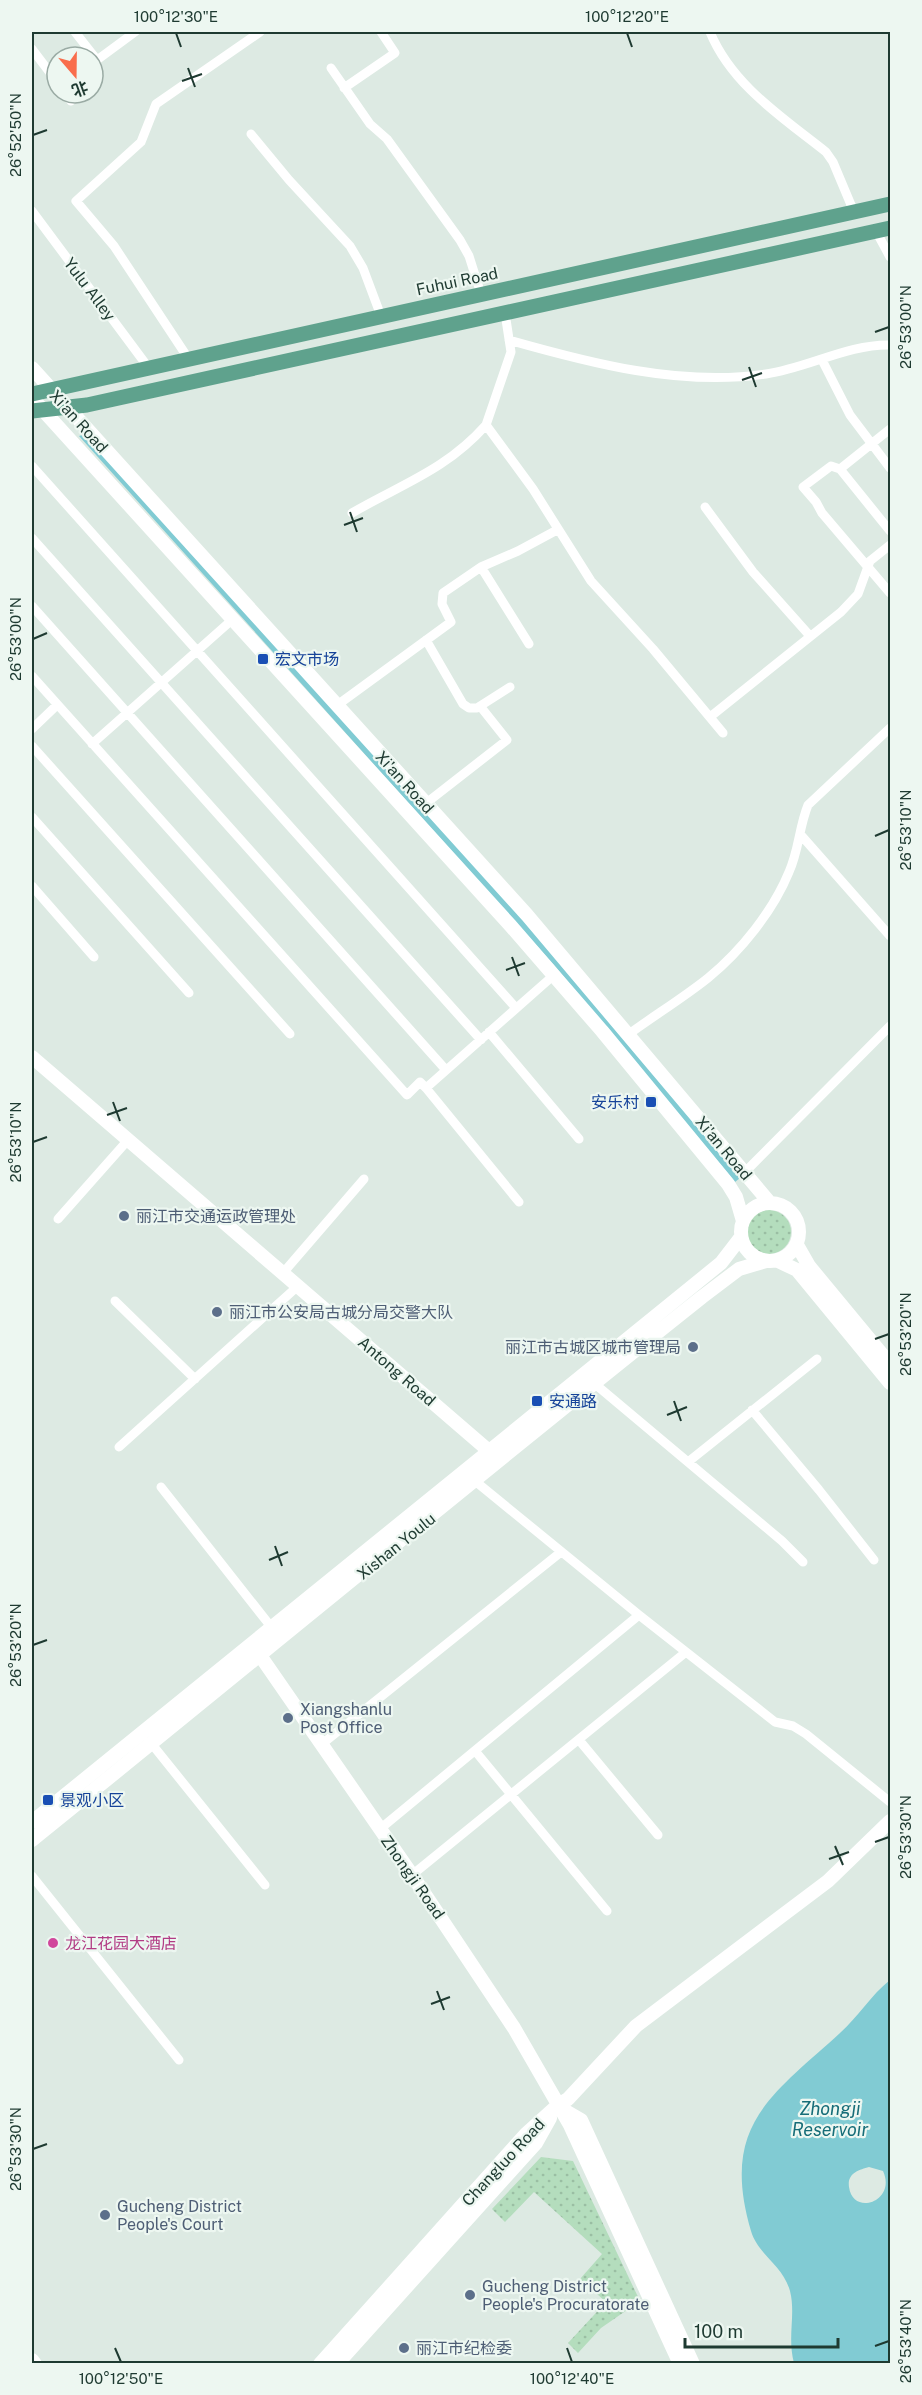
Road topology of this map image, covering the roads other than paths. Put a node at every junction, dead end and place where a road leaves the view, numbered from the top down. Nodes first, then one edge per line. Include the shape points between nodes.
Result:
1 (75, 32) edge
2 (133, 32) edge
3 (260, 32) edge
4 (381, 32) edge
5 (710, 32) edge
6 (32, 49) edge
7 (45, 66) edge
8 (331, 68) dead end
9 (344, 88) junction
10 (251, 134) dead end
11 (891, 204) edge
12 (32, 211) edge
13 (854, 212) junction
14 (883, 230) edge
15 (891, 257) edge
16 (481, 294) junction
17 (505, 313) junction
18 (381, 316) junction
19 (509, 340) junction
20 (891, 345) edge
21 (188, 358) junction
22 (822, 360) junction
23 (148, 367) junction
24 (32, 368) edge
25 (51, 389) junction
26 (32, 396) edge
27 (67, 407) junction
28 (37, 410) edge
29 (486, 425) junction
30 (891, 429) edge
31 (871, 444) junction
32 (32, 466) edge
33 (891, 468) edge
34 (840, 469) junction
35 (705, 507) dead end
36 (352, 513) dead end
37 (557, 530) junction
38 (891, 531) edge
39 (32, 538) edge
40 (891, 545) edge
41 (867, 566) junction
42 (481, 567) junction
43 (891, 593) edge
44 (32, 606) edge
45 (233, 619) junction
46 (810, 636) junction
47 (426, 640) junction
48 (529, 644) dead end
49 (196, 652) junction
50 (32, 676) edge
51 (161, 683) junction
52 (510, 687) dead end
53 (57, 705) junction
54 (336, 706) junction
55 (480, 706) junction
56 (127, 713) junction
57 (710, 717) junction
58 (891, 728) edge
59 (32, 729) edge
60 (723, 733) dead end
61 (92, 744) junction
62 (32, 746) edge
63 (425, 804) junction
64 (32, 817) edge
65 (800, 834) junction
66 (32, 886) edge
67 (891, 936) edge
68 (94, 957) dead end
69 (554, 975) junction
70 (189, 993) dead end
71 (516, 1008) junction
72 (891, 1026) edge
73 (489, 1032) junction
74 (290, 1034) dead end
75 (629, 1034) junction
76 (481, 1040) junction
77 (32, 1057) edge
78 (447, 1070) junction
79 (426, 1088) junction
80 (579, 1139) dead end
81 (128, 1140) junction
82 (744, 1173) junction
83 (364, 1179) dead end
84 (519, 1203) dead end
85 (770, 1203) junction
86 (58, 1219) dead end
87 (743, 1221) junction
88 (741, 1237) junction
89 (797, 1245) junction
90 (772, 1261) junction
91 (283, 1273) junction
92 (298, 1286) junction
93 (116, 1301) dead end
94 (817, 1359) dead end
95 (889, 1373) edge
96 (195, 1379) junction
97 (595, 1384) junction
98 (753, 1410) junction
99 (119, 1447) dead end
100 (489, 1451) junction
101 (688, 1462) junction
102 (475, 1481) junction
103 (161, 1487) dead end
104 (561, 1552) junction
105 (874, 1560) dead end
106 (803, 1562) dead end
107 (639, 1615) junction
108 (272, 1628) junction
109 (686, 1652) junction
110 (259, 1654) junction
111 (579, 1740) junction
112 (151, 1743) junction
113 (322, 1744) junction
114 (476, 1752) junction
115 (512, 1796) junction
116 (891, 1802) edge
117 (891, 1821) edge
118 (32, 1822) edge
119 (380, 1829) junction
120 (658, 1835) dead end
121 (32, 1840) edge
122 (412, 1875) junction
123 (32, 1876) edge
124 (265, 1886) dead end
125 (607, 1911) dead end
126 (179, 2060) dead end
127 (557, 2106) junction
128 (32, 2360) edge
129 (35, 2364) edge
130 (320, 2364) edge
131 (337, 2364) edge
132 (680, 2364) edge
133 (693, 2364) edge

1 - 2 street via 97,60
3 - 21 street via 156,104 141,142 76,201 114,246
4 - 9 street via 395,53
5 - 13 street via 748,88 826,152
6 - 7 street
8 - 9 street
9 - 16 street via 370,124 387,139 460,240
10 - 18 street via 350,246
11 - 13 main road, Fuhui Road
12 - 23 street, Yulu Alley
13 - 16 main road, Fuhui Road
14 - 15 street
14 - 17 main road
16 - 18 main road, Fuhui Road
17 - 19 street
17 - 27 main road
18 - 21 main road, Fuhui Road
19 - 22 street via 579,360 701,378 772,374
19 - 29 street via 511,352
20 - 22 street
21 - 23 main road, Fuhui Road
22 - 31 street via 838,395
23 - 25 main road, Fuhui Road
24 - 25 street, Xi'an Road
25 - 26 main road, Fuhui Road
25 - 27 street, Xi'an Road
26 - 28 street, Xi'an Road
27 - 28 main road
27 - 54 street, Xi'an Road
28 - 45 street, Xi'an Road
29 - 36 street via 450,459
29 - 37 street via 533,489
30 - 31 street
31 - 33 street
31 - 34 street
32 - 49 street
34 - 38 street
34 - 41 street via 831,466 803,487
35 - 46 street via 753,572
37 - 42 street
37 - 57 street via 591,581
39 - 51 street
40 - 41 street
41 - 43 street
41 - 46 street via 858,594
42 - 47 street via 443,593 442,604 451,622
42 - 48 street
44 - 56 street
45 - 49 street
45 - 69 street, Xi'an Road
46 - 57 street
47 - 54 street
47 - 55 street via 463,704 472,709
49 - 51 street
49 - 71 street
50 - 53 street
51 - 56 street
51 - 76 street
52 - 55 street
53 - 59 street
53 - 61 street
54 - 63 street, Xi'an Road
55 - 63 street via 507,740
56 - 61 street
56 - 78 street
57 - 60 street
58 - 65 street via 808,805
61 - 79 street via 407,1095 420,1082
62 - 74 street
63 - 75 street, Xi'an Road
64 - 70 street
65 - 67 street
65 - 75 street via 782,887 744,941 709,977
66 - 68 street
69 - 71 street
69 - 87 street, Xi'an Road via 728,1184
71 - 73 street
72 - 82 street
73 - 76 street
73 - 80 street
75 - 82 street, Xi'an Road
76 - 78 street
77 - 81 street, Antong Road
78 - 79 street
79 - 84 street
81 - 86 street
81 - 91 street, Antong Road
82 - 85 street, Xi'an Road
83 - 91 street
85 - 87 street via 751,1210
85 - 89 street via 784,1206 794,1215 800,1227
87 - 88 street
88 - 90 street via 750,1254
88 - 100 street, Xishan Youlu via 721,1263
89 - 90 street via 789,1255
89 - 95 street
90 - 95 street via 797,1270
90 - 97 street, Xishan Youlu via 748,1266 727,1277
91 - 92 street, Antong Road
92 - 96 street
92 - 100 street, Antong Road
93 - 96 street
94 - 98 street
96 - 99 street
97 - 101 street
97 - 102 street, Xishan Youlu
98 - 101 street
98 - 105 street
100 - 108 street, Xishan Youlu
101 - 106 street
102 - 104 street
102 - 110 street, Xishan Youlu
103 - 108 street
104 - 107 street
104 - 113 street
107 - 109 street
107 - 114 street
108 - 118 street, Xishan Youlu
109 - 111 street
109 - 116 street via 775,1722 806,1734
110 - 112 street, Xishan Youlu
110 - 113 street, Zhongji Road
111 - 115 street
111 - 120 street
112 - 121 street, Xishan Youlu
112 - 124 street
113 - 119 street, Zhongji Road
114 - 115 street
114 - 119 street
115 - 122 street
115 - 125 street
117 - 127 street via 828,1881 636,2026
119 - 122 street, Zhongji Road
122 - 127 street, Zhongji Road via 497,2001
123 - 126 street
127 - 130 street, Changluo Road via 526,2134
127 - 131 street, Changluo Road via 536,2143
127 - 132 street, Zhongji Road via 570,2125
127 - 133 street, Zhongji Road via 581,2120
128 - 129 street

